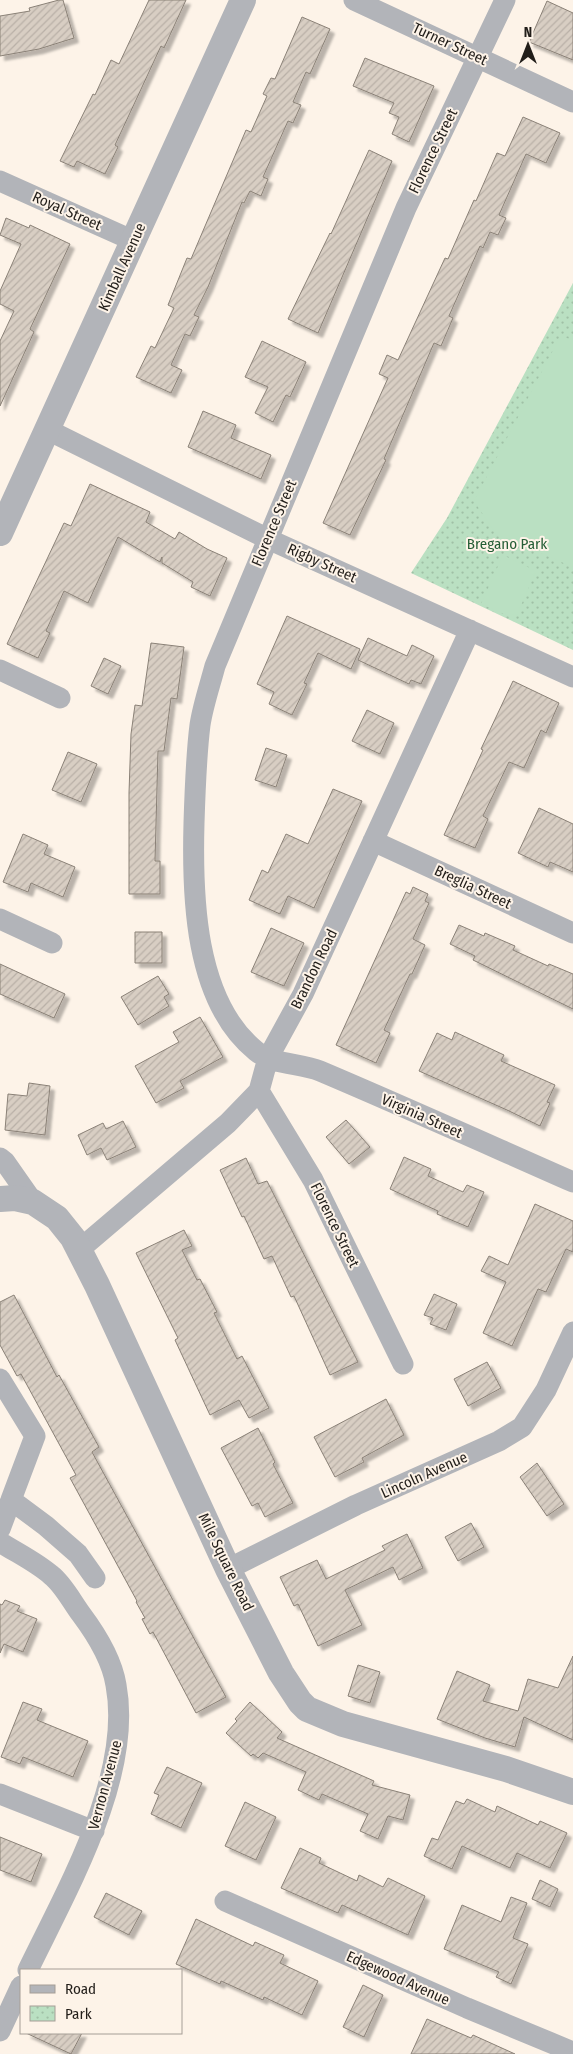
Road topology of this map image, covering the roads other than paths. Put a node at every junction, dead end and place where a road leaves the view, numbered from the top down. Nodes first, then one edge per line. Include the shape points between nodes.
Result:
1 (244, 0) edge
2 (354, 0) edge
3 (505, 0) edge
4 (478, 57) junction
5 (573, 102) edge
6 (0, 181) edge
7 (134, 241) junction
8 (48, 430) junction
9 (0, 533) edge
10 (268, 539) junction
11 (470, 630) junction
12 (0, 670) edge
13 (573, 677) edge
14 (60, 698) dead end
15 (373, 841) junction
16 (0, 919) edge
17 (573, 933) edge
18 (52, 943) dead end
19 (268, 1058) junction
20 (260, 1090) junction
21 (0, 1158) edge
22 (573, 1182) edge
23 (0, 1199) edge
24 (33, 1202) junction
25 (80, 1248) junction
26 (573, 1332) edge
27 (403, 1364) dead end
28 (0, 1379) edge
29 (11, 1500) junction
30 (0, 1529) edge
31 (0, 1542) edge
32 (228, 1569) junction
33 (95, 1578) dead end
34 (573, 1792) edge
35 (0, 1794) edge
36 (94, 1831) junction
37 (224, 1901) dead end
38 (28, 1969) edge
39 (20, 1988) edge
40 (0, 2031) edge
41 (573, 2052) edge

1 - 7 street, Kimball Avenue
2 - 4 street, Turner Street
3 - 4 street, Florence Street
4 - 5 street, Turner Street
4 - 10 street, Florence Street via 406,208
6 - 7 street, Royal Street
7 - 8 street, Kimball Avenue
8 - 9 street, Kimball Avenue
8 - 10 street, Rigby Street
10 - 11 street, Rigby Street
10 - 19 street, Florence Street via 215,666 200,723 194,798 193,881 196,925 215,995 241,1037
11 - 13 street, Rigby Street
11 - 15 street, Brandon Road
12 - 14 street
15 - 17 street, Breglia Street
15 - 19 street, Brandon Road via 303,994
16 - 18 street
19 - 20 street, Brandon Road
19 - 22 street, Virginia Street via 318,1070
20 - 25 street via 228,1123
20 - 27 street, Florence Street via 312,1180
21 - 24 street
23 - 24 street, Mile Square Road
24 - 25 street, Mile Square Road via 57,1218
25 - 32 street, Mile Square Road
26 - 32 street, Lincoln Avenue via 546,1390 522,1427 499,1441
28 - 29 street via 35,1436
29 - 30 street
29 - 33 street via 78,1554
31 - 36 street, Vernon Avenue via 53,1575 90,1626 107,1657 116,1685 120,1736
32 - 34 street, Mile Square Road via 288,1685 307,1708 343,1724 506,1769
35 - 36 street
36 - 38 street, Vernon Avenue
37 - 41 street, Edgewood Avenue
39 - 40 street

